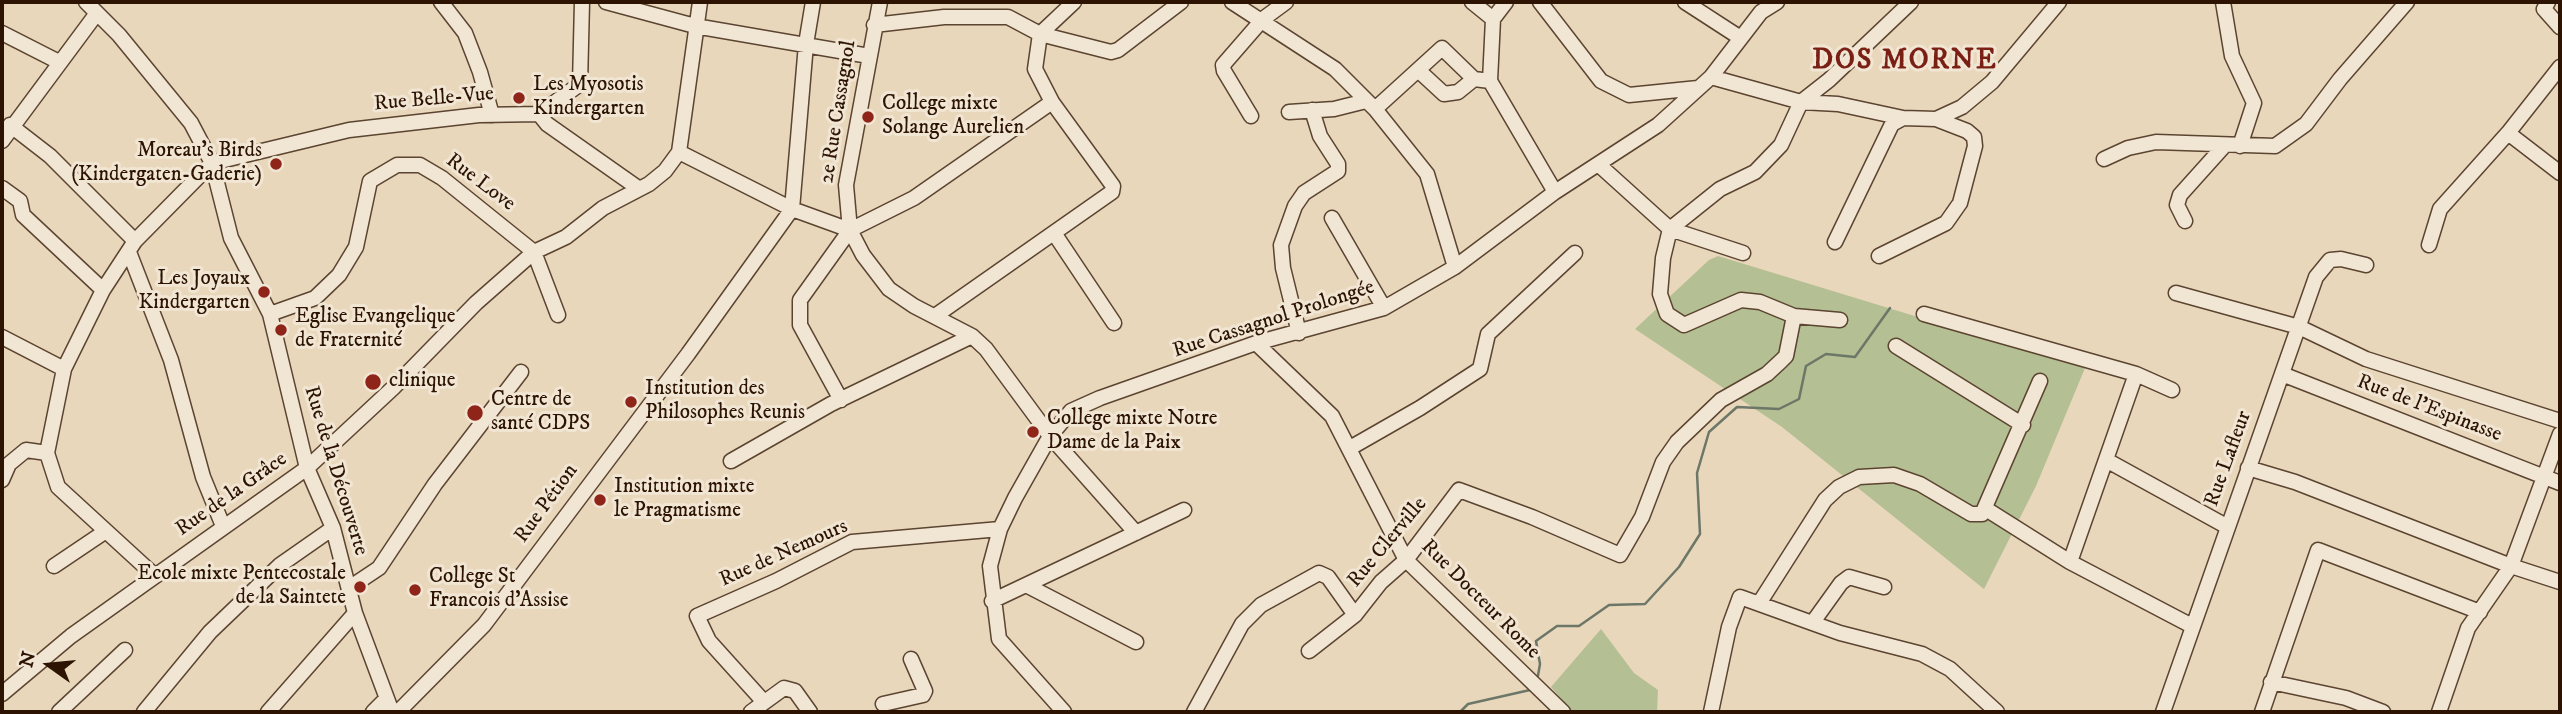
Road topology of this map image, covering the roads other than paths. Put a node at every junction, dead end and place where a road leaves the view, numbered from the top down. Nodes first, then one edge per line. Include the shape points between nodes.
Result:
1 (79, 2) edge
2 (86, 2) edge
3 (441, 2) edge
4 (582, 2) edge
5 (606, 2) edge
6 (700, 2) edge
7 (813, 2) edge
8 (880, 2) edge
9 (1074, 2) edge
10 (1181, 2) edge
11 (1233, 2) edge
12 (1286, 2) edge
13 (1472, 2) edge
14 (1506, 2) edge
15 (1540, 2) edge
16 (1685, 2) edge
17 (1777, 2) edge
18 (1911, 2) edge
19 (2059, 2) edge
20 (2223, 2) edge
21 (2407, 2) edge
22 (2548, 2) edge
23 (97, 13) junction
24 (1263, 19) junction
25 (1493, 19) junction
26 (695, 26) junction
27 (874, 26) junction
28 (2560, 27) edge
29 (2, 33) edge
30 (1040, 34) junction
31 (1739, 37) junction
32 (806, 44) junction
33 (869, 55) junction
34 (59, 62) junction
35 (2560, 67) edge
36 (1418, 70) junction
37 (1710, 77) junction
38 (1474, 79) junction
39 (1490, 81) junction
40 (1698, 88) junction
41 (1052, 102) junction
42 (1801, 102) junction
43 (1370, 105) junction
44 (1312, 110) junction
45 (1289, 112) dead end
46 (539, 114) junction
47 (492, 115) junction
48 (1251, 116) dead end
49 (1903, 118) junction
50 (1936, 119) junction
51 (10, 125) junction
52 (2508, 133) junction
53 (2, 141) edge
54 (2224, 146) junction
55 (2240, 146) junction
56 (678, 152) junction
57 (2104, 159) dead end
58 (212, 163) junction
59 (1598, 164) junction
60 (2560, 173) edge
61 (2, 188) edge
62 (638, 188) junction
63 (1555, 192) junction
64 (792, 209) junction
65 (1332, 218) dead end
66 (2185, 221) dead end
67 (1670, 229) junction
68 (850, 230) junction
69 (1054, 233) junction
70 (1835, 242) dead end
71 (2429, 245) dead end
72 (132, 247) junction
73 (534, 252) junction
74 (1575, 253) dead end
75 (1743, 253) dead end
76 (1879, 256) dead end
77 (2366, 265) dead end
78 (1455, 267) junction
79 (103, 290) junction
80 (2176, 293) dead end
81 (1384, 308) junction
82 (270, 314) junction
83 (1924, 314) dead end
84 (558, 315) dead end
85 (935, 316) junction
86 (1794, 316) junction
87 (1840, 320) dead end
88 (1114, 323) dead end
89 (2299, 327) junction
90 (1299, 333) junction
91 (972, 336) junction
92 (2, 337) edge
93 (1256, 343) junction
94 (1896, 346) dead end
95 (64, 369) junction
96 (521, 372) dead end
97 (2136, 374) junction
98 (2282, 374) junction
99 (2040, 381) dead end
100 (2172, 390) dead end
101 (841, 400) junction
102 (2560, 421) edge
103 (2024, 425) junction
104 (2560, 434) edge
105 (1050, 436) junction
106 (1350, 448) junction
107 (47, 453) junction
108 (731, 461) dead end
109 (2108, 461) junction
110 (307, 468) junction
111 (2248, 468) junction
112 (2544, 476) junction
113 (2, 480) edge
114 (2560, 483) edge
115 (1986, 509) junction
116 (1184, 510) dead end
117 (223, 526) junction
118 (2226, 526) junction
119 (333, 528) junction
120 (1000, 529) junction
121 (106, 531) junction
122 (1136, 533) junction
123 (1406, 560) junction
124 (2070, 562) junction
125 (54, 566) dead end
126 (2511, 566) junction
127 (155, 575) junction
128 (2560, 582) edge
129 (1026, 585) junction
130 (1884, 587) dead end
131 (349, 588) junction
132 (992, 601) junction
133 (1760, 602) junction
134 (2480, 612) junction
135 (355, 613) junction
136 (1355, 615) junction
137 (1813, 622) junction
138 (2192, 626) junction
139 (1136, 642) dead end
140 (125, 649) dead end
141 (1309, 650) dead end
142 (911, 659) dead end
143 (2271, 682) junction
144 (4, 688) edge
145 (764, 702) junction
146 (883, 704) dead end
147 (389, 706) edge
148 (58, 712) edge
149 (144, 712) edge
150 (268, 712) edge
151 (373, 712) edge
152 (398, 712) edge
153 (751, 712) edge
154 (810, 712) edge
155 (1065, 712) edge
156 (1194, 712) edge
157 (1563, 712) edge
158 (1711, 712) edge
159 (1997, 712) edge
160 (2162, 712) edge
161 (2262, 712) edge
162 (2383, 712) edge
163 (2439, 712) edge

1 - 23 street
2 - 23 street
3 - 47 street via 465,33
4 - 46 street via 580,84
5 - 26 street
6 - 26 street
7 - 32 street
8 - 27 street, 2e Rue Cassagnol
9 - 30 street
10 - 30 street via 1111,52
11 - 24 street
12 - 24 street
13 - 25 street
14 - 25 street
15 - 40 street via 1601,81 1629,95
16 - 31 street
17 - 31 street, Rue Cassagnol Prolongée
18 - 42 street
19 - 50 street via 1992,82 1962,107
20 - 55 street via 2232,56 2253,103
21 - 55 street via 2306,124 2275,146
22 - 28 street via 2544,9
23 - 34 street
23 - 58 street, Rue de la Découverte via 191,123
24 - 43 street via 1335,69
24 - 48 street via 1223,65
25 - 39 street
26 - 32 street
26 - 56 street
27 - 30 street via 944,17 1008,17
27 - 33 street, 2e Rue Cassagnol
29 - 34 street
30 - 41 street via 1035,69
31 - 37 street, Rue Cassagnol Prolongée
32 - 33 street
32 - 64 street
33 - 68 street, 2e Rue Cassagnol via 846,185
34 - 51 street
35 - 52 street
36 - 38 street via 1444,94 1458,92
36 - 38 street via 1442,48
36 - 43 street
37 - 40 street, Rue Cassagnol Prolongée
37 - 42 street
38 - 39 street
39 - 63 street
40 - 59 street, Rue Cassagnol Prolongée via 1658,125
41 - 68 street via 914,198
41 - 69 street via 1112,186 1110,195
42 - 49 street via 1838,104
42 - 67 street via 1781,145 1755,172 1720,189
43 - 44 street
43 - 78 street via 1427,174
44 - 45 street
44 - 90 street via 1338,171 1304,193 1281,245
46 - 47 street, Rue Belle-Vue
46 - 62 street
47 - 58 street, Rue Belle-Vue via 349,130
49 - 50 street
49 - 70 street via 1892,124
50 - 76 street via 1974,137 1960,203 1946,223
51 - 53 street
51 - 72 street via 50,156
52 - 60 street
52 - 71 street via 2440,209
54 - 55 street
54 - 57 street via 2156,142
54 - 66 street via 2180,195 2177,205
56 - 62 street, Rue de la Grâce via 665,171
56 - 64 street
58 - 72 street
58 - 82 street, Rue de la Découverte via 231,238
59 - 63 street, Rue Cassagnol Prolongée
59 - 67 street
61 - 79 street via 20,201 23,215
62 - 73 street, Rue de la Grâce via 566,237
63 - 78 street, Rue Cassagnol Prolongée
64 - 68 street
64 - 152 street, Rue Pétion via 484,625
65 - 81 street
67 - 75 street
67 - 86 street via 1660,294 1667,314 1676,321 1692,324 1741,300 1760,302
68 - 85 street, 2e Rue Cassagnol via 889,289
68 - 101 street via 800,300 800,325
69 - 85 street
69 - 88 street
72 - 79 street
72 - 117 street via 171,360 203,478
73 - 82 street, Rue Love via 442,178 420,165 397,165 370,181 356,247 339,275 315,298
73 - 84 street
73 - 110 street, Rue de la Grâce
74 - 106 street via 1488,334 1480,369
77 - 89 street, Rue Lafleur via 2340,259 2322,266
78 - 81 street, Rue Cassagnol Prolongée
79 - 95 street
80 - 89 street
81 - 90 street, Rue Cassagnol Prolongée
82 - 110 street, Rue de la Découverte
83 - 97 street
85 - 91 street, 2e Rue Cassagnol
86 - 87 street
86 - 123 street, Rue Clerville via 1786,356 1767,374 1721,400 1677,442 1620,555 1459,490
89 - 98 street, Rue Lafleur
89 - 102 street via 2366,359
90 - 93 street, Rue Cassagnol Prolongée
91 - 101 street
91 - 105 street, 2e Rue Cassagnol
92 - 95 street
93 - 105 street, Rue Cassagnol Prolongée via 1071,411
93 - 106 street, Rue Docteur Rome via 1332,416
94 - 103 street
95 - 107 street
96 - 131 street via 435,484 379,568
97 - 100 street
97 - 109 street
98 - 111 street, Rue Lafleur
98 - 112 street, Rue de l'Espinasse
99 - 103 street
101 - 108 street
103 - 115 street
104 - 112 street
105 - 120 street, Rue Cassagnol Prolongée
105 - 122 street, 2e Rue Cassagnol
106 - 123 street, Rue Docteur Rome
107 - 113 street via 26,450 9,464
107 - 121 street via 58,487
109 - 118 street
109 - 124 street
110 - 117 street, Rue de la Grâce
110 - 119 street, Rue de la Découverte
111 - 118 street, Rue Lafleur
111 - 126 street
112 - 114 street, Rue de l'Espinasse
112 - 126 street
115 - 124 street
115 - 133 street via 1977,516 1894,475 1859,477 1825,500
116 - 122 street
117 - 127 street, Rue de la Grâce
118 - 138 street, Rue Lafleur
119 - 131 street, Rue de la Découverte
119 - 149 street via 280,565 210,632
120 - 132 street, Rue Cassagnol Prolongée via 989,566
120 - 145 street, Rue de Nemours via 852,542 697,615 709,641
121 - 125 street
121 - 127 street
122 - 129 street
123 - 136 street, Rue Clerville
123 - 157 street, Rue Docteur Rome
124 - 138 street
126 - 128 street
126 - 134 street
127 - 144 street, Rue de la Grâce
129 - 132 street
129 - 139 street
130 - 137 street via 1849,577
131 - 135 street, Rue de la Découverte
132 - 155 street, Rue Cassagnol Prolongée via 999,639
133 - 137 street
133 - 158 street via 1740,597
134 - 143 street via 2318,550
134 - 163 street via 2468,628
135 - 147 street, Rue de la Découverte
135 - 150 street
136 - 141 street, Rue Clerville
136 - 156 street via 1328,577 1319,573 1261,605 1242,624
137 - 159 street via 1937,660
138 - 160 street, Rue Lafleur
140 - 148 street
142 - 146 street via 923,695
143 - 161 street
143 - 162 street via 2346,698
145 - 153 street
145 - 154 street via 783,688 795,691
147 - 151 street

